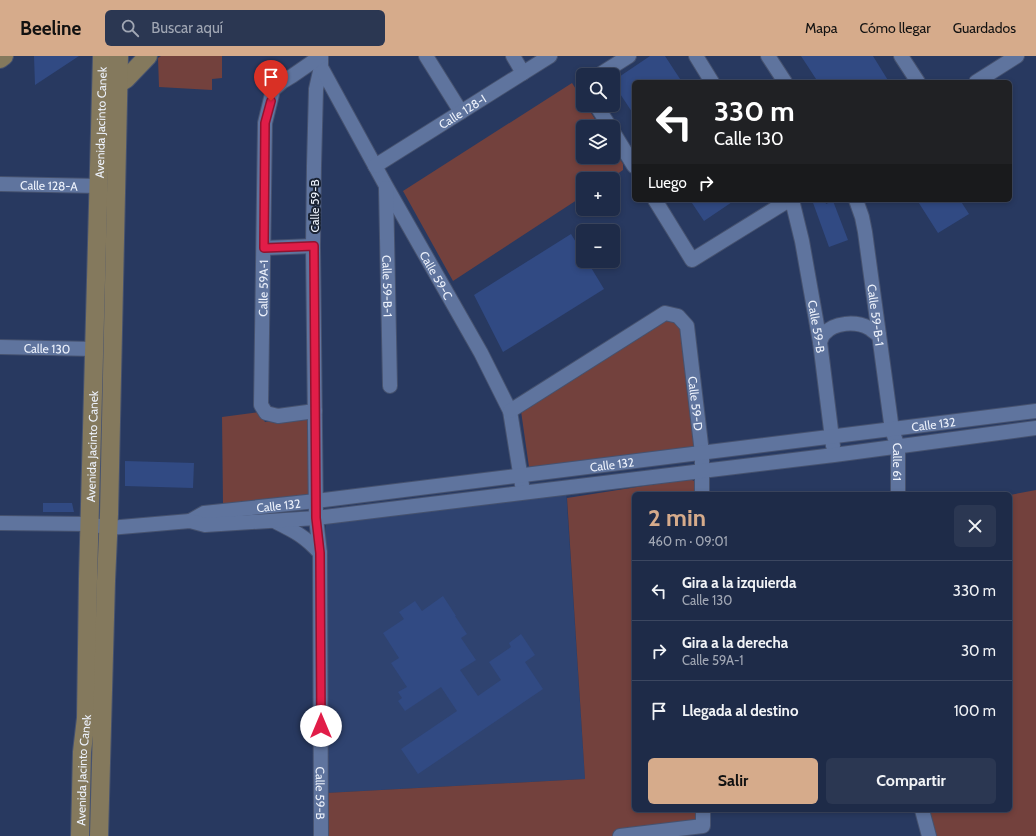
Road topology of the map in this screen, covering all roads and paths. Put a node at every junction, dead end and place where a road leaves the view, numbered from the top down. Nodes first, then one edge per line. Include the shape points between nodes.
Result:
1 (4, 56) edge
2 (102, 56) edge
3 (119, 56) edge
4 (148, 56) edge
5 (426, 56) edge
6 (513, 56) edge
7 (550, 56) edge
8 (629, 56) edge
9 (696, 56) edge
10 (768, 56) edge
11 (901, 56) edge
12 (1017, 56) edge
13 (0, 59) edge
14 (321, 60) edge
15 (1001, 60) edge
16 (610, 68) edge
17 (523, 73) junction
18 (711, 80) edge
19 (784, 80) edge
20 (917, 80) edge
21 (978, 80) edge
22 (118, 84) junction
23 (461, 112) junction
24 (620, 143) edge
25 (632, 163) edge
26 (375, 166) junction
27 (0, 184) edge
28 (98, 186) junction
29 (386, 186) junction
30 (656, 202) edge
31 (784, 202) edge
32 (788, 202) edge
33 (857, 202) edge
34 (314, 246) junction
35 (264, 248) junction
36 (879, 336) junction
37 (820, 342) junction
38 (0, 347) edge
39 (94, 349) junction
40 (390, 386) dead end
41 (315, 411) junction
42 (510, 411) junction
43 (1036, 412) edge
44 (1036, 428) edge
45 (892, 430) junction
46 (832, 437) junction
47 (92, 439) junction
48 (111, 439) junction
49 (898, 446) junction
50 (702, 453) junction
51 (834, 454) junction
52 (702, 471) junction
53 (522, 476) junction
54 (702, 492) edge
55 (898, 492) edge
56 (523, 493) junction
57 (316, 501) junction
58 (316, 518) junction
59 (190, 521) junction
60 (273, 521) junction
61 (0, 523) edge
62 (90, 524) junction
63 (109, 528) junction
64 (320, 553) junction
65 (97, 579) junction
66 (703, 812) edge
67 (923, 812) edge
68 (80, 836) edge
69 (99, 836) edge
70 (321, 836) edge
71 (620, 836) edge
72 (929, 836) edge

1 - 13 main road
2 - 28 main road, Avenida Jacinto Canek
3 - 22 main road, Avenida Jacinto Canek
4 - 22 main road
5 - 23 street
6 - 17 street
7 - 17 street, Calle 128-I
8 - 16 street
9 - 18 street
10 - 19 street
11 - 20 street
12 - 15 street
14 - 26 street, Calle 59-C
14 - 34 street, Calle 59-B via 316,89
14 - 35 street, Calle 59A-1 via 282,82 274,90 265,123
15 - 21 street
17 - 23 street, Calle 128-I
22 - 48 main road, Avenida Jacinto Canek
23 - 26 street, Calle 128-I
24 - 25 street
26 - 29 street, Calle 59-C
27 - 28 street, Calle 128-A
28 - 39 main road, Avenida Jacinto Canek
29 - 40 street, Calle 59-B-1
29 - 42 street, Calle 59-C via 481,353
30 - 31 street via 692,260
32 - 37 street, Calle 59-B via 802,241
33 - 36 street, Calle 59-B-1 via 865,232
34 - 35 street
34 - 41 street, Calle 59-B
35 - 41 street, Calle 59A-1 via 261,404 266,414 278,416
36 - 37 street via 869,328 846,323 824,334
36 - 45 street, Calle 59-B-1
37 - 46 street, Calle 59-B
38 - 39 street, Calle 130
39 - 47 main road, Avenida Jacinto Canek
41 - 57 street, Calle 59-B
42 - 50 street, Calle 59-D via 665,313 678,316 687,326
42 - 53 street, Calle 59-C
43 - 45 street, Calle 132
44 - 49 street, Calle 132
45 - 46 street, Calle 132
45 - 49 street, Calle 61
46 - 50 street, Calle 132
46 - 51 street, Calle 59-B
47 - 48 main road
47 - 62 main road, Avenida Jacinto Canek
48 - 63 main road, Avenida Jacinto Canek
49 - 51 street, Calle 132
49 - 55 street, Calle 61
50 - 52 street, Calle 59-D
50 - 53 street, Calle 132
51 - 52 street, Calle 132
52 - 54 street, Calle 59-D
52 - 56 street, Calle 132
53 - 56 street, Calle 59-C
53 - 57 street, Calle 132
56 - 58 street, Calle 132
57 - 58 street, Calle 59-B
57 - 59 street, Calle 132 via 204,513
58 - 60 street, Calle 132
58 - 64 street, Calle 59-B
59 - 60 street, Calle 132 via 205,525
59 - 63 street, Calle 132
60 - 64 street via 299,534
61 - 62 street, Calle 132
62 - 63 street, Calle 132
62 - 65 main road, Avenida Jacinto Canek
63 - 65 main road, Avenida Jacinto Canek
64 - 70 street, Calle 59-B
65 - 68 main road, Avenida Jacinto Canek via 82,752
65 - 69 main road, Avenida Jacinto Canek
66 - 71 street via 703,826
67 - 72 street

